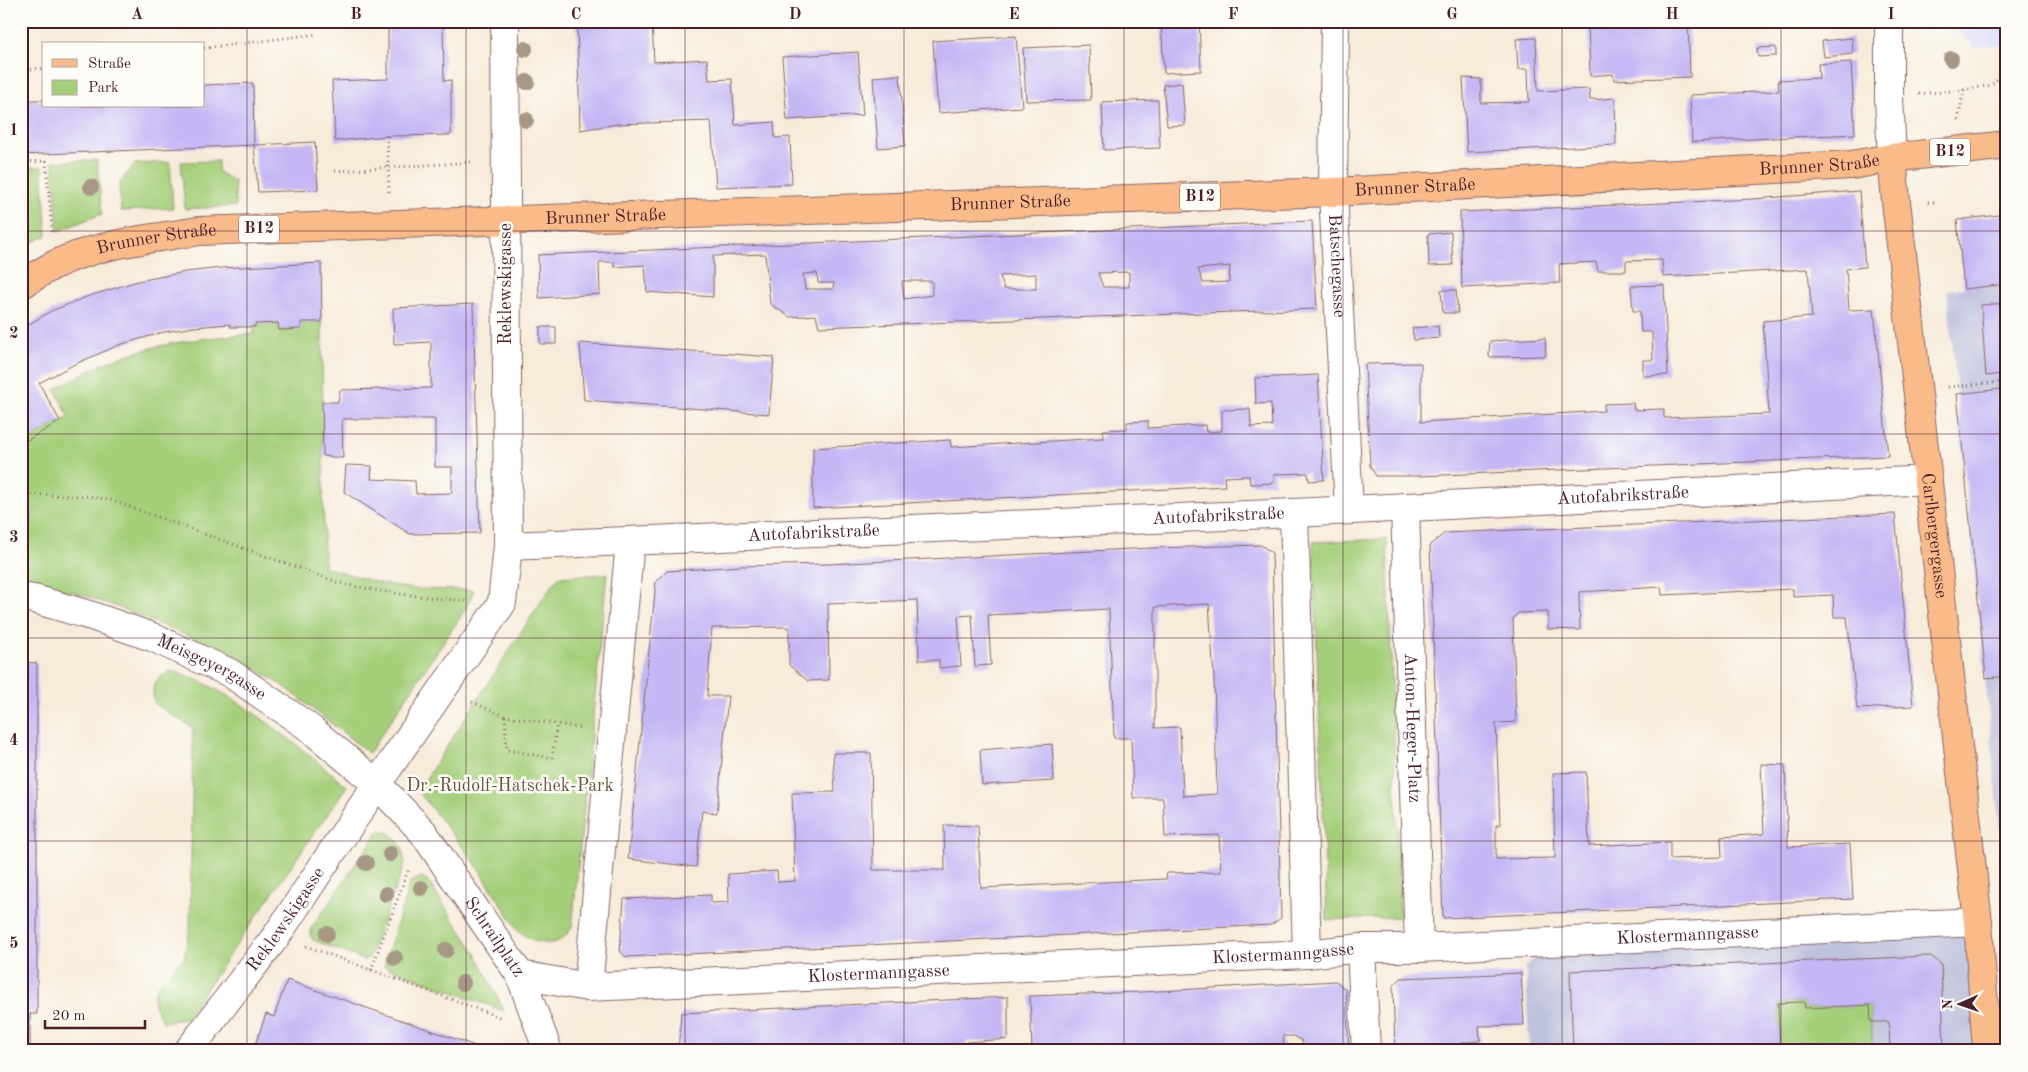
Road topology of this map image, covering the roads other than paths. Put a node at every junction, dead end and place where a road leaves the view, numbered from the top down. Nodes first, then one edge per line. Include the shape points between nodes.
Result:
1 (504, 21) edge
2 (1335, 21) edge
3 (1889, 21) edge
4 (2007, 145) edge
5 (1892, 158) junction
6 (1333, 192) junction
7 (506, 221) junction
8 (21, 285) edge
9 (1928, 480) junction
10 (1405, 507) junction
11 (1349, 509) junction
12 (1294, 513) junction
13 (630, 542) junction
14 (508, 546) junction
15 (21, 597) edge
16 (377, 784) junction
17 (1978, 922) junction
18 (1361, 948) junction
19 (1419, 948) junction
20 (1307, 954) junction
21 (520, 975) junction
22 (588, 987) junction
23 (545, 1042) edge
24 (188, 1051) edge
25 (1366, 1051) edge
26 (1988, 1051) edge

1 - 7 street, Reklewskigasse
2 - 6 street, Batschegasse
3 - 5 street, Carlbergergasse
4 - 5 main road, Brunner Straße / B12
5 - 6 main road, Brunner Straße / B12 via 1851,165
5 - 9 main road, Carlbergergasse
6 - 7 main road, Brunner Straße / B12
6 - 11 street, Batschegasse
7 - 8 main road, Brunner Straße / B12 via 199,231 83,253 54,265
7 - 14 street, Reklewskigasse
9 - 10 street, Autofabrikstraße
9 - 17 main road, Carlbergergasse
10 - 11 street, Autofabrikstraße
10 - 19 street, Anton-Heger-Platz
11 - 12 street, Autofabrikstraße
12 - 13 street, Autofabrikstraße
12 - 20 street
13 - 14 street, Autofabrikstraße
13 - 22 street
14 - 16 street via 502,603
15 - 16 street, Meisgeyergasse via 92,616 152,637 230,672 307,726
16 - 21 street, Schrailplatz via 423,832
16 - 24 street, Reklewskigasse via 278,935
17 - 19 street, Klostermanngasse
17 - 26 main road, Carlbergergasse
18 - 19 street, Klostermanngasse
18 - 20 street, Klostermanngasse
18 - 25 street
20 - 22 street, Klostermanngasse
21 - 22 street, Schrailplatz
21 - 23 street

